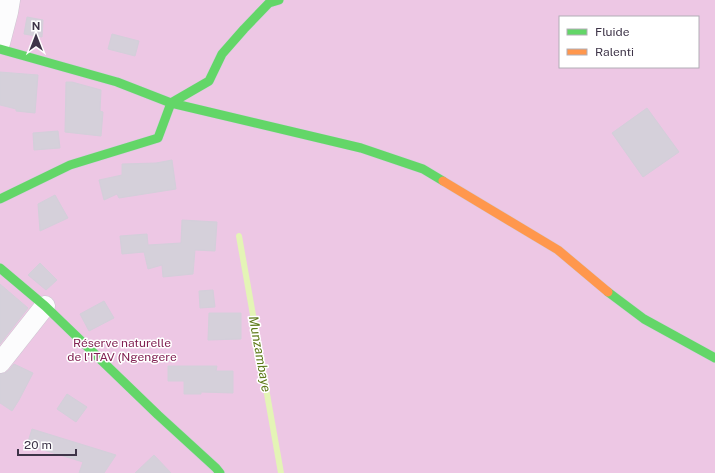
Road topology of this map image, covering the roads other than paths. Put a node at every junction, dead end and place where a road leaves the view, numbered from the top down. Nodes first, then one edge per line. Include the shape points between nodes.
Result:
1 (10, 0) edge
2 (279, 0) edge
3 (270, 1) edge
4 (0, 44) edge
5 (0, 49) edge
6 (171, 103) junction
7 (0, 199) edge
8 (0, 268) edge
9 (45, 306) junction
10 (715, 358) edge
11 (0, 363) edge
12 (220, 473) edge

1 - 4 street
2 - 3 street
3 - 6 street via 222,54 209,81
5 - 6 street via 118,82
6 - 7 street via 158,138 70,165
6 - 10 street via 361,148 423,169 558,250 644,319
8 - 9 street
9 - 11 street
9 - 12 street

